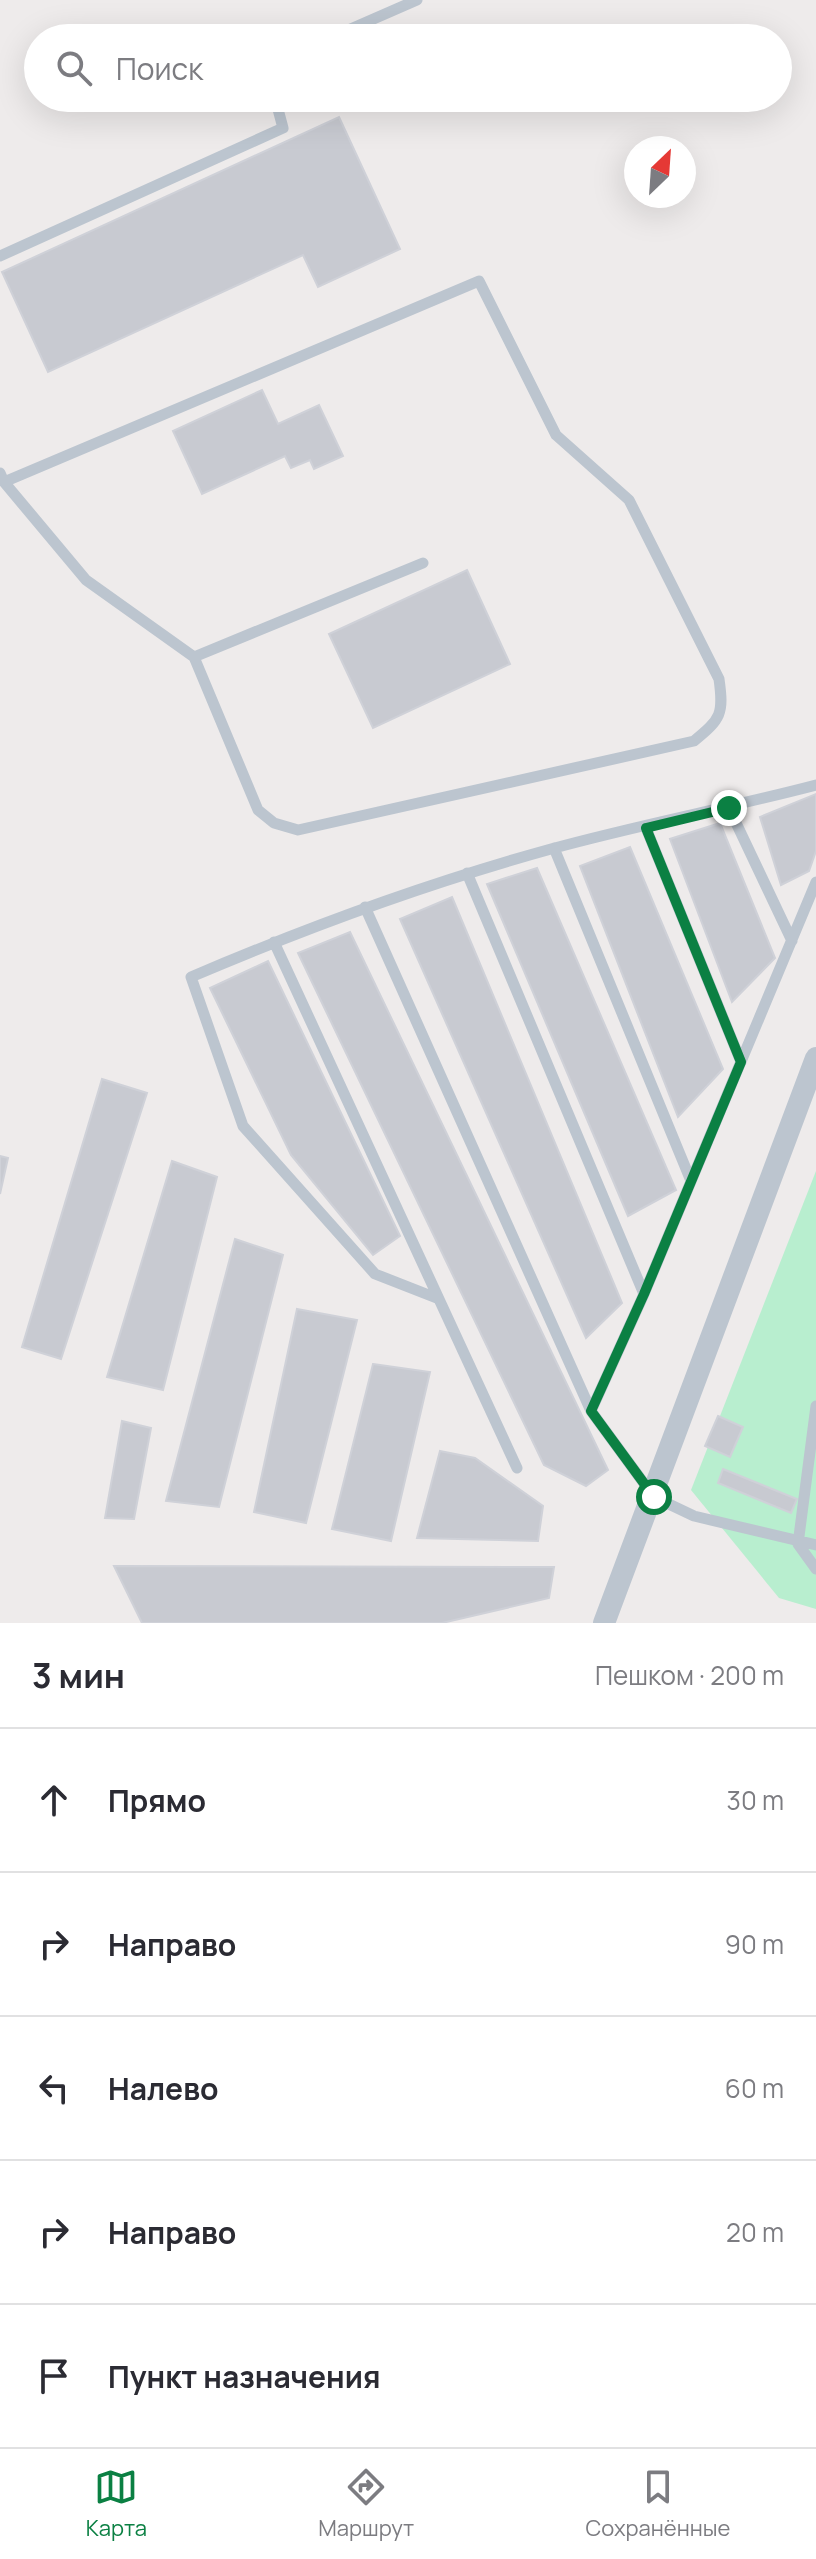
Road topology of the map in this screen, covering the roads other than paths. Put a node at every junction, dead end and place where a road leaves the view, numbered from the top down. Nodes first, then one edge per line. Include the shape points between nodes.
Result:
1 (417, 0) edge
2 (362, 24) edge
3 (279, 112) edge
4 (0, 256) edge
5 (2, 477) edge
6 (423, 563) dead end
7 (194, 657) junction
8 (816, 785) edge
9 (729, 808) junction
10 (646, 828) junction
11 (554, 848) junction
12 (467, 873) junction
13 (816, 882) edge
14 (365, 907) junction
15 (792, 941) junction
16 (274, 942) junction
17 (741, 1062) junction
18 (814, 1066) edge
19 (691, 1181) junction
20 (644, 1294) junction
21 (439, 1299) junction
22 (816, 1406) edge
23 (591, 1411) junction
24 (517, 1468) dead end
25 (654, 1497) junction
26 (798, 1544) junction
27 (816, 1545) edge
28 (816, 1569) edge
29 (604, 1623) edge

1 - 2 lane
3 - 4 lane via 283,128
5 - 7 lane via 86,580
5 - 7 lane via 479,281 556,435 629,500 719,679 723,706 715,724 694,741 298,830 274,823 258,810
6 - 7 lane
8 - 9 lane
9 - 10 lane
9 - 15 lane
10 - 11 lane
10 - 17 lane
11 - 12 lane
11 - 19 lane
12 - 14 lane
12 - 20 lane
13 - 15 lane
14 - 16 lane
14 - 23 lane
15 - 17 lane
16 - 21 lane
16 - 21 lane via 191,977 243,1126 375,1274
17 - 19 lane
18 - 25 street
19 - 20 lane
20 - 23 lane
21 - 24 lane
22 - 26 lane
23 - 25 lane
25 - 26 lane via 694,1516
25 - 29 street
26 - 27 lane
26 - 28 lane

